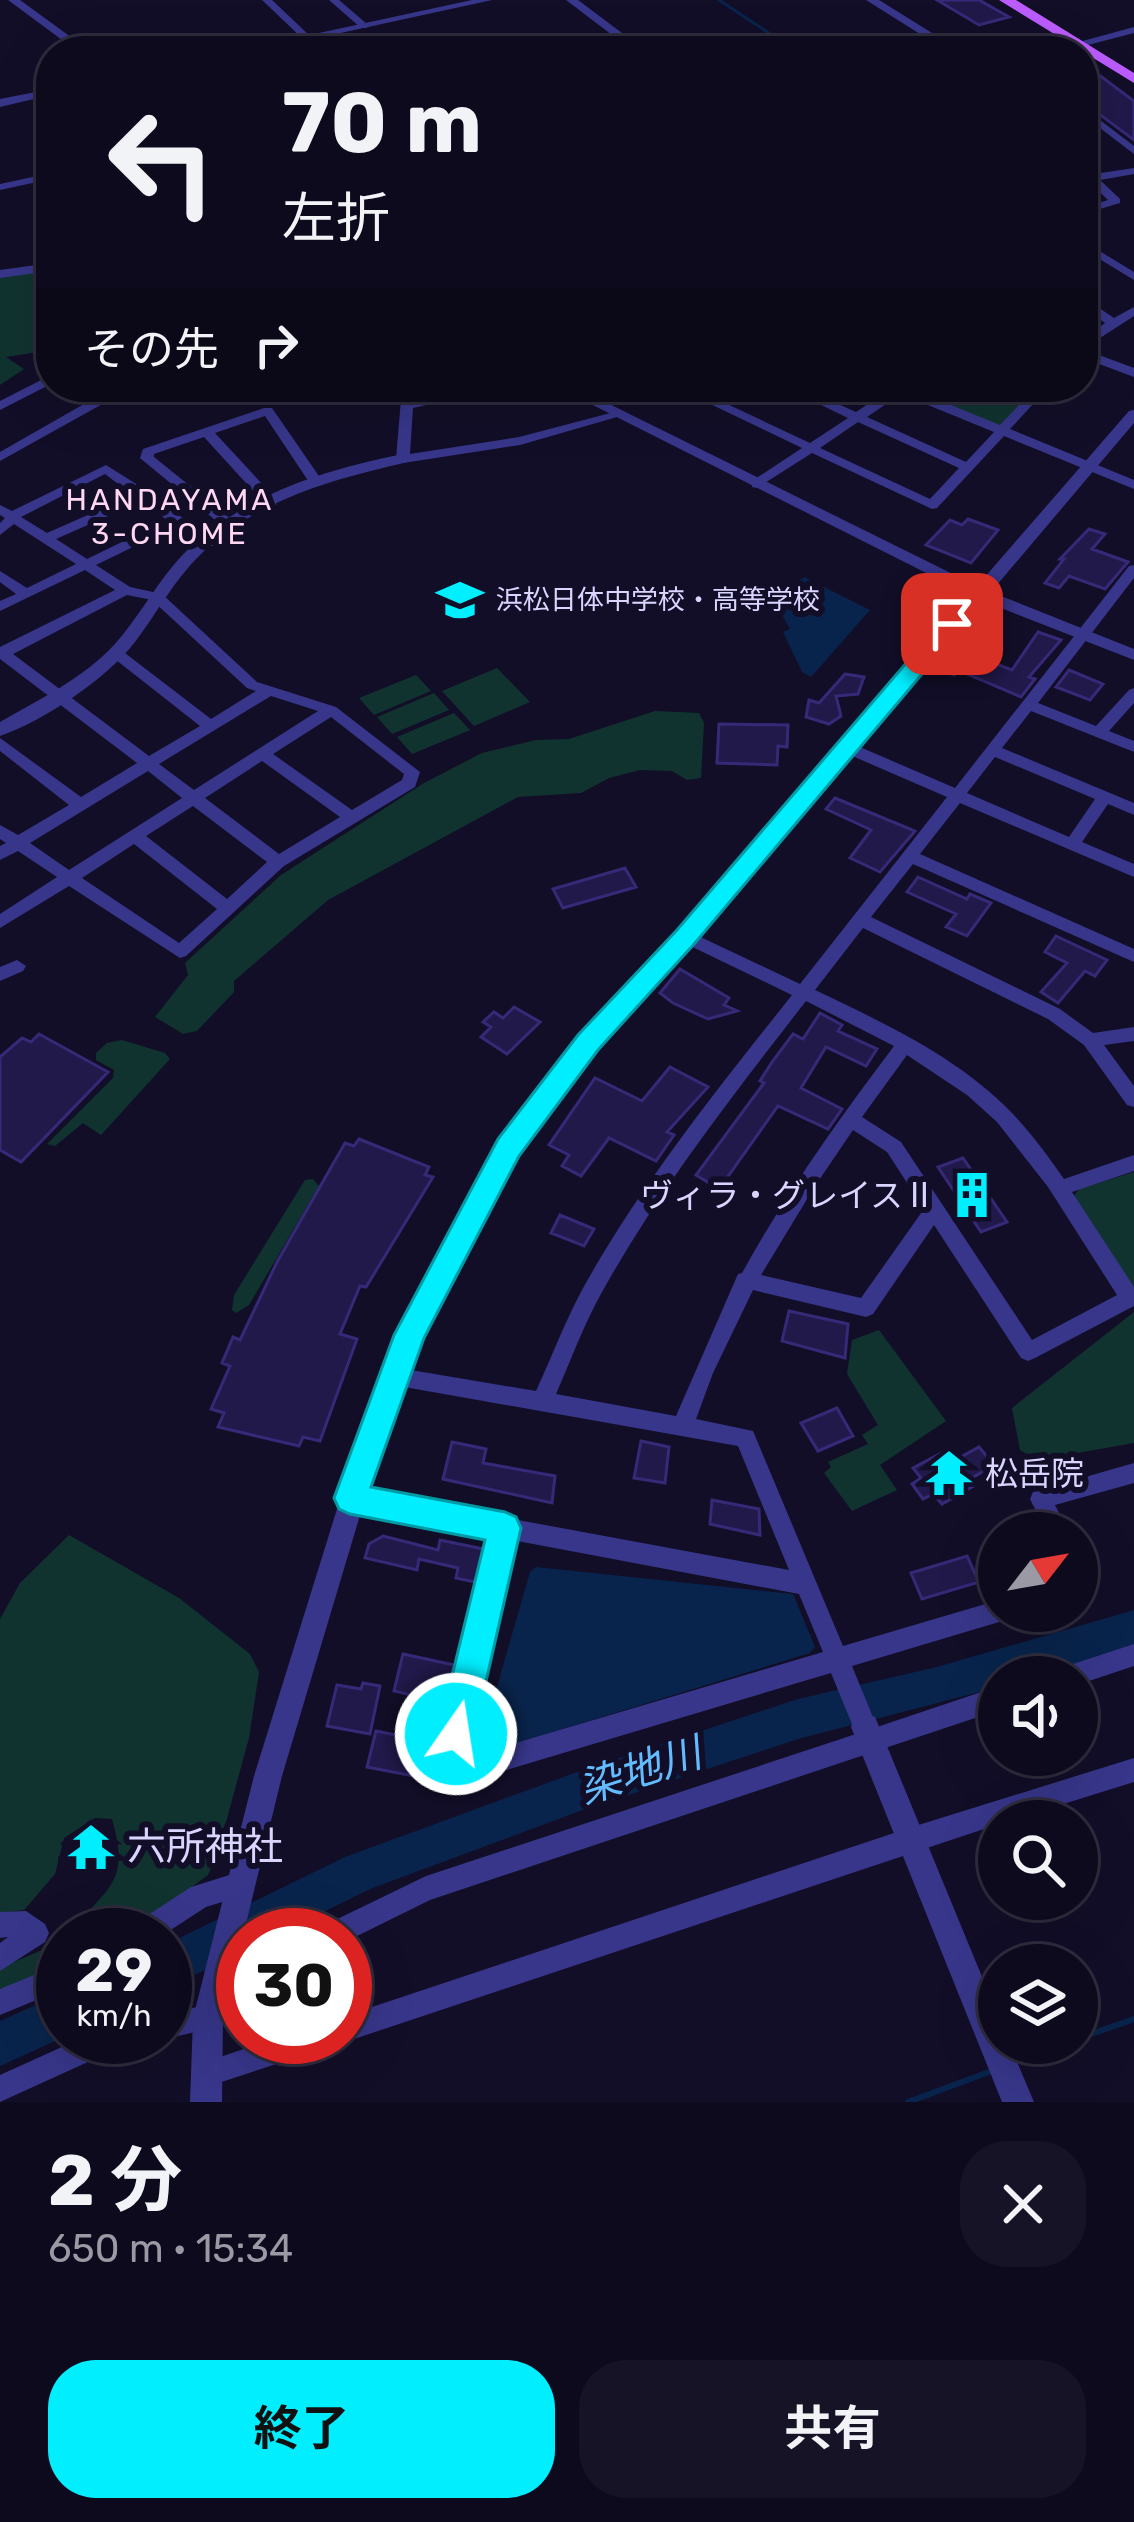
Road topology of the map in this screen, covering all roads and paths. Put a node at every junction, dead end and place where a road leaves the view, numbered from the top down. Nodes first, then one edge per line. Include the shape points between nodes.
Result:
1 (13, 0) edge
2 (267, 0) edge
3 (334, 0) edge
4 (487, 0) edge
5 (571, 0) edge
6 (871, 0) edge
7 (990, 0) edge
8 (1006, 0) edge
9 (364, 26) junction
10 (1131, 33) edge
11 (63, 36) edge
12 (306, 36) edge
13 (317, 36) edge
14 (620, 36) edge
15 (930, 36) edge
16 (1055, 36) edge
17 (1059, 36) edge
18 (1098, 43) edge
19 (1098, 58) edge
20 (1098, 64) edge
21 (1130, 73) edge
22 (1134, 90) edge
23 (36, 95) edge
24 (0, 103) edge
25 (1098, 122) edge
26 (1134, 151) edge
27 (1134, 171) edge
28 (1098, 173) edge
29 (36, 179) edge
30 (1098, 184) edge
31 (0, 187) edge
32 (1098, 209) edge
33 (1098, 254) edge
34 (36, 269) edge
35 (0, 274) edge
36 (1134, 277) edge
37 (1134, 311) edge
38 (1098, 312) edge
39 (1113, 322) junction
40 (1098, 336) edge
41 (1098, 356) edge
42 (1134, 373) edge
43 (36, 387) edge
44 (97, 402) edge
45 (410, 402) edge
46 (425, 402) edge
47 (593, 402) edge
48 (713, 402) edge
49 (821, 402) edge
50 (878, 402) edge
51 (931, 402) edge
52 (1029, 402) edge
53 (410, 405) junction
54 (0, 406) edge
55 (1134, 414) edge
56 (618, 415) junction
57 (855, 418) junction
58 (206, 430) junction
59 (1002, 432) junction
60 (0, 438) edge
61 (17, 447) junction
62 (811, 448) junction
63 (0, 457) edge
64 (403, 459) junction
65 (967, 467) junction
66 (1089, 469) junction
67 (314, 479) junction
68 (757, 484) junction
69 (1134, 485) edge
70 (144, 495) junction
71 (271, 502) junction
72 (0, 508) edge
73 (15, 518) junction
74 (177, 520) junction
75 (231, 526) junction
76 (0, 530) edge
77 (47, 538) junction
78 (208, 543) junction
79 (85, 564) junction
80 (1134, 569) edge
81 (0, 575) edge
82 (125, 590) junction
83 (978, 592) junction
84 (26, 594) junction
85 (157, 597) junction
86 (0, 608) edge
87 (1082, 635) junction
88 (1, 653) edge
89 (116, 653) junction
90 (1134, 655) edge
91 (268, 692) junction
92 (1134, 693) edge
93 (59, 696) junction
94 (1029, 705) junction
95 (331, 710) junction
96 (210, 726) junction
97 (0, 730) edge
98 (1099, 733) junction
99 (0, 743) edge
100 (1134, 747) edge
101 (848, 748) junction
102 (995, 751) junction
103 (262, 754) junction
104 (145, 765) junction
105 (958, 796) junction
106 (1105, 797) junction
107 (193, 799) junction
108 (80, 805) junction
109 (1134, 809) edge
110 (349, 816) junction
111 (0, 831) edge
112 (134, 835) junction
113 (18, 844) junction
114 (1072, 844) junction
115 (0, 854) edge
116 (912, 857) junction
117 (278, 862) junction
118 (1134, 871) edge
119 (70, 878) junction
120 (226, 907) junction
121 (862, 920) junction
122 (0, 922) edge
123 (686, 937) junction
124 (1134, 956) edge
125 (802, 995) junction
126 (1134, 1034) edge
127 (1090, 1040) junction
128 (904, 1046) junction
129 (1134, 1100) edge
130 (850, 1118) junction
131 (1134, 1163) edge
132 (1058, 1189) junction
133 (935, 1208) junction
134 (746, 1280) junction
135 (393, 1376) junction
136 (542, 1401) junction
137 (683, 1425) junction
138 (1134, 1473) edge
139 (350, 1498) junction
140 (1048, 1512) edge
141 (505, 1528) junction
142 (806, 1584) junction
143 (978, 1619) edge
144 (1134, 1655) edge
145 (1098, 1667) edge
146 (840, 1668) junction
147 (978, 1704) edge
148 (867, 1733) junction
149 (1134, 1770) edge
150 (912, 1839) junction
151 (239, 1885) junction
152 (182, 1908) edge
153 (235, 1908) edge
154 (372, 1915) edge
155 (0, 1925) edge
156 (0, 1958) edge
157 (36, 1987) edge
158 (0, 2002) edge
159 (372, 2020) edge
160 (216, 2026) edge
161 (55, 2064) edge
162 (259, 2064) edge
163 (206, 2088) edge
164 (0, 2089) edge
165 (1018, 2102) edge

1 - 11 street
2 - 12 street
3 - 9 street
4 - 9 street
5 - 14 street
6 - 15 street
7 - 16 main road
8 - 17 main road
9 - 13 street
10 - 18 street
19 - 21 main road
20 - 22 main road
23 - 24 street
25 - 26 street
27 - 28 street
29 - 31 street
30 - 32 street via 1121,206
33 - 36 street
34 - 35 street
37 - 39 street
38 - 39 street
39 - 40 street
41 - 42 street
43 - 54 street
44 - 61 street
45 - 53 street
46 - 53 street
47 - 56 street
48 - 62 street
49 - 57 street
50 - 57 street
51 - 59 street
52 - 59 street
53 - 64 street
55 - 66 street
56 - 64 street
56 - 68 street
57 - 62 street
57 - 65 street
58 - 67 street via 271,412
58 - 71 street
58 - 75 street via 145,457
59 - 65 street
59 - 66 street
60 - 61 street
61 - 63 street
62 - 65 street via 932,505
62 - 68 street
64 - 67 street
66 - 69 street
66 - 83 street
67 - 71 street
68 - 83 street
70 - 73 street via 106,469
70 - 74 street
70 - 77 street
71 - 75 street
72 - 73 street
73 - 76 street
73 - 77 street
74 - 78 street
74 - 79 street
75 - 78 street
77 - 79 street
78 - 85 street
79 - 82 street
79 - 84 street
80 - 87 street
81 - 84 street
82 - 85 street
82 - 88 street
83 - 87 street
83 - 101 street
84 - 86 street
85 - 89 street
85 - 91 street via 238,676
87 - 90 street
87 - 94 street
88 - 93 street
89 - 93 street
89 - 96 street
91 - 95 street
91 - 96 street
92 - 98 street
93 - 97 street
93 - 104 street
94 - 98 street
94 - 102 street
95 - 103 street
95 - 110 street via 412,772 409,783
96 - 104 street
98 - 100 street
99 - 108 street
101 - 105 street
101 - 123 street
102 - 105 street
102 - 106 street
103 - 107 street
103 - 110 street
104 - 107 street
104 - 108 street
105 - 114 street
105 - 116 street
106 - 109 street
106 - 114 street
107 - 112 street
107 - 117 street
108 - 113 street
110 - 117 street
111 - 113 street
112 - 119 street
112 - 120 street
113 - 115 street
113 - 119 street
114 - 118 street
116 - 121 street
116 - 124 street
117 - 120 street
119 - 120 street via 180,952
119 - 122 street
121 - 125 street
121 - 127 street via 1027,998
123 - 125 street
123 - 135 street via 588,1042 508,1148
125 - 128 street
125 - 136 street via 639,1212
126 - 127 street
127 - 129 street
128 - 130 street
128 - 132 street via 995,1109
130 - 133 street via 894,1147
130 - 134 street
131 - 132 street
132 - 133 street via 1130,1298 1028,1352
133 - 134 street via 866,1308
134 - 137 street
135 - 136 street
135 - 139 street
136 - 137 street
137 - 142 street via 745,1438
138 - 140 street via 1041,1499
139 - 141 street
139 - 151 street
141 - 142 street
141 - 146 street via 446,1776
142 - 146 street
143 - 146 street
144 - 145 street
146 - 148 street
147 - 148 street
148 - 150 street
148 - 154 street via 426,1889
149 - 150 street
150 - 159 street
150 - 165 street
151 - 152 street
151 - 153 street
155 - 156 street via 26,1924 36,1933
157 - 158 street
160 - 163 street
161 - 164 street
162 - 163 street

